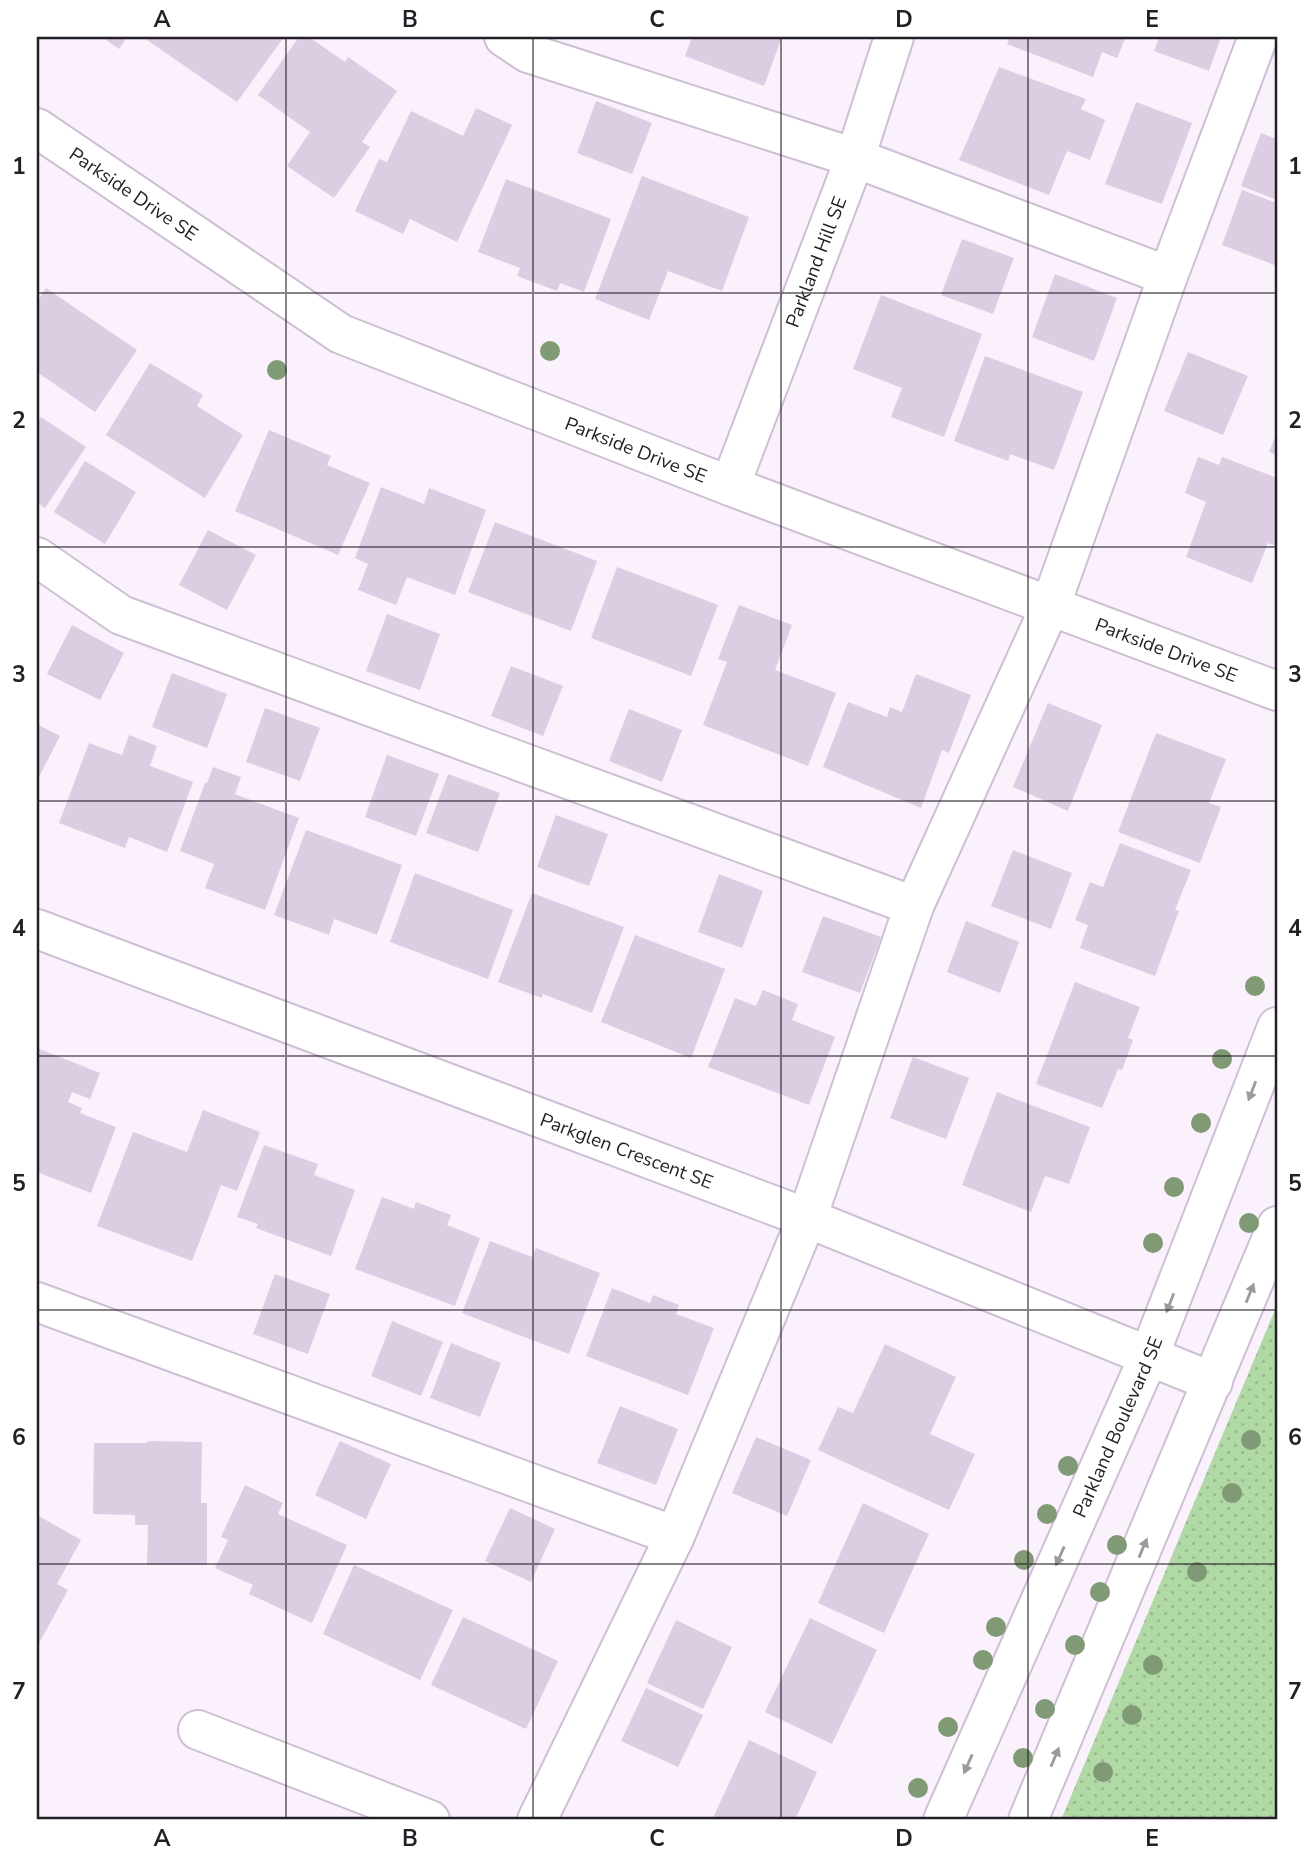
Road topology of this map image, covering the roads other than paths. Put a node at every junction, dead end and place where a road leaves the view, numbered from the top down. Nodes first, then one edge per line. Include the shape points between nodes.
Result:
1 (894, 37) edge
2 (1258, 37) edge
3 (522, 42) edge
4 (37, 128) edge
5 (855, 158) junction
6 (1168, 276) junction
7 (730, 486) junction
8 (37, 557) edge
9 (1050, 607) junction
10 (1277, 691) edge
11 (914, 906) junction
12 (37, 929) edge
13 (1277, 1027) edge
14 (807, 1218) junction
15 (1277, 1226) edge
16 (37, 1301) edge
17 (1149, 1356) junction
18 (1213, 1382) junction
19 (675, 1536) junction
20 (198, 1730) dead end
21 (430, 1820) edge
22 (537, 1820) edge
23 (943, 1820) edge
24 (1028, 1820) edge

1 - 5 street, Parkland Hill SE
2 - 6 street
3 - 5 street
4 - 7 street, Parkside Drive SE via 341,334
5 - 6 street
5 - 7 street, Parkland Hill SE
6 - 9 street
7 - 9 street, Parkside Drive SE
8 - 11 street via 121,615
9 - 10 street, Parkside Drive SE
9 - 11 street
11 - 14 street
12 - 14 street, Parkglen Crescent SE
13 -> 17 street, Parkland Boulevard SE
14 - 17 street, Parkglen Crescent SE
14 - 19 street
18 -> 15 street
16 - 19 street
17 - 18 street, Parkglen Crescent SE
17 -> 23 street, Parkland Boulevard SE
24 -> 18 street
19 - 22 street
20 - 21 street

